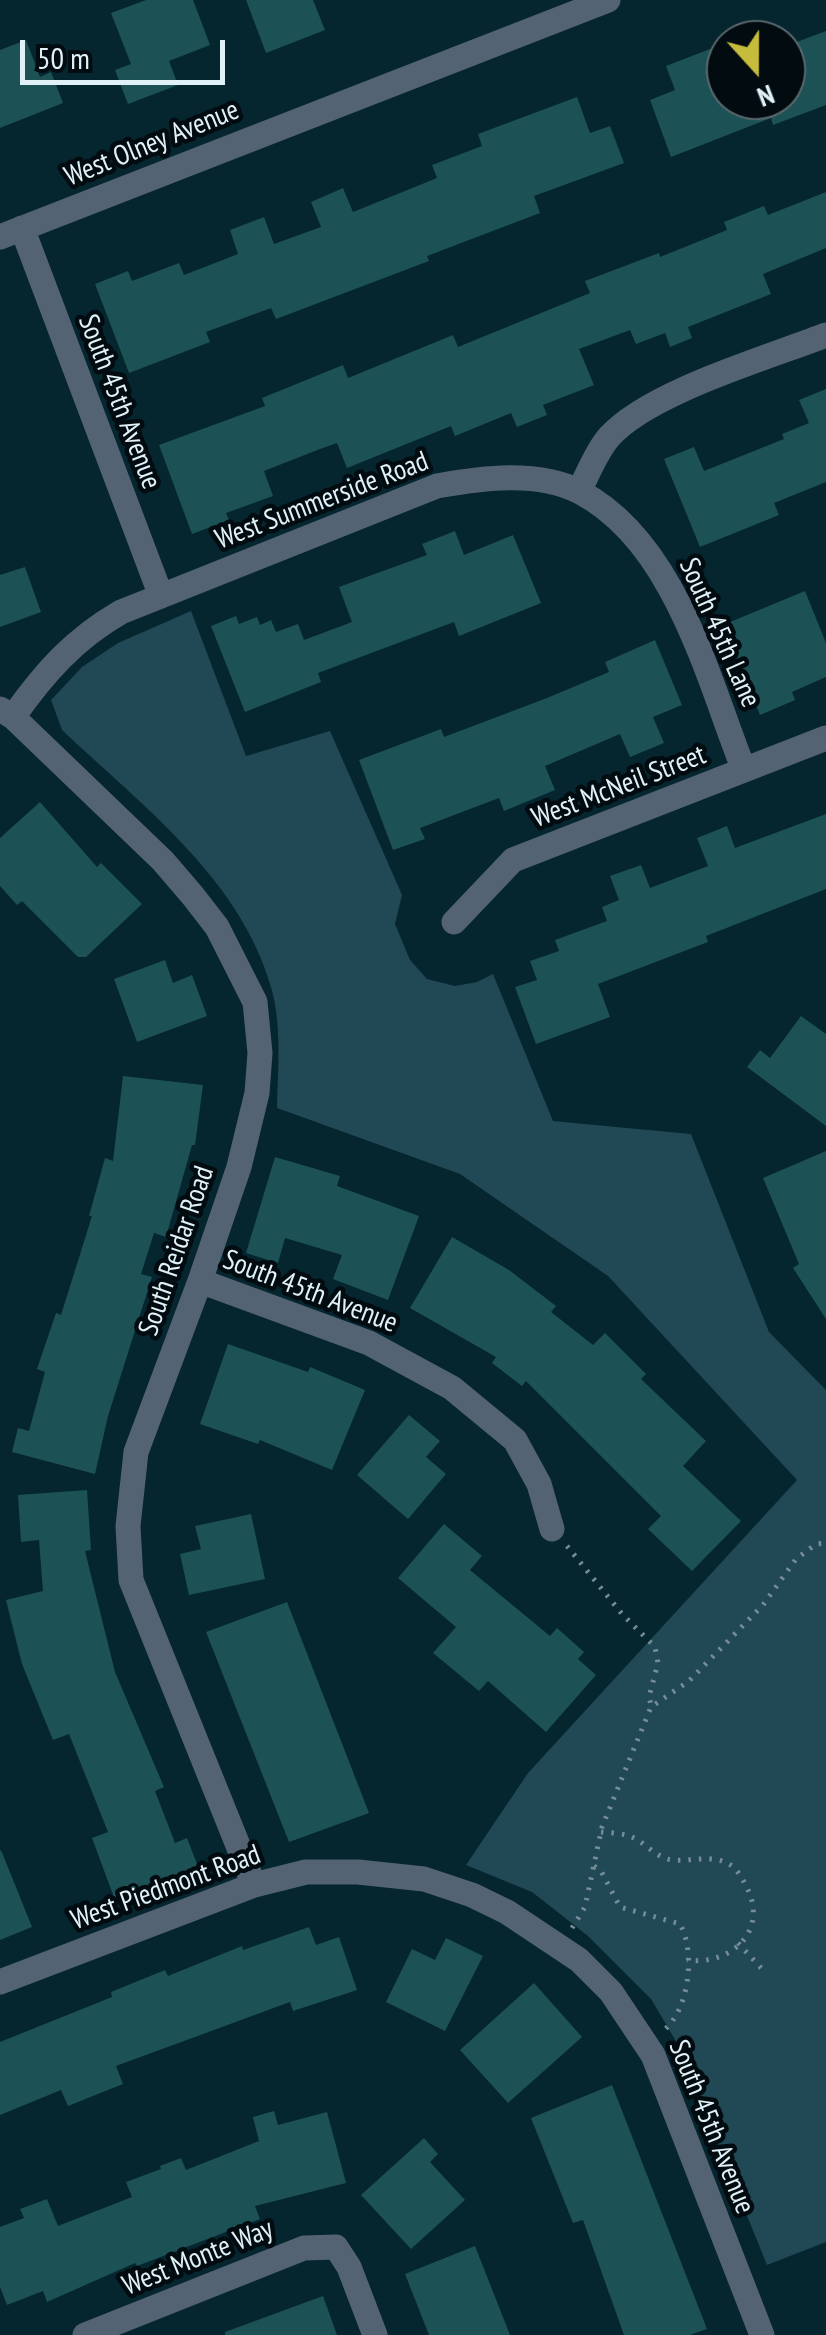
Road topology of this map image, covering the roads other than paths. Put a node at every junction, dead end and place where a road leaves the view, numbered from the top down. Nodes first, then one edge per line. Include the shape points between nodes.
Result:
1 (608, 0) edge
2 (11, 232) edge
3 (826, 335) edge
4 (579, 492) junction
5 (161, 596) junction
6 (7, 713) edge
7 (826, 738) edge
8 (744, 770) junction
9 (454, 922) dead end
10 (200, 1281) junction
11 (552, 1529) road end
12 (358, 1872) joint
13 (254, 1885) junction
14 (0, 1982) edge
15 (85, 2335) edge
16 (375, 2335) edge
17 (762, 2335) edge

1 - 2 street, West Olney Avenue
2 - 5 street, South 45th Avenue
3 - 4 street via 658,400 607,439
4 - 5 street, West Summerside Road via 518,478 436,486
4 - 8 street, South 45th Lane via 628,528 661,570
5 - 6 street, West Summerside Road via 91,630
6 - 10 street, South Reidar Road via 183,884 217,926 254,1002 257,1093
7 - 8 street, West McNeil Street
8 - 9 street, West McNeil Street via 513,860
10 - 11 street, South 45th Avenue via 369,1343 452,1388 516,1440
10 - 13 street, South Reidar Road via 136,1452 128,1526 131,1580
12 - 13 street, West Piedmont Road via 306,1872
12 - 17 street, South 45th Avenue via 424,1880 472,1895 579,1960 611,1992 653,2056
13 - 14 street, West Piedmont Road
15 - 16 street, West Monte Way via 304,2248 336,2247

